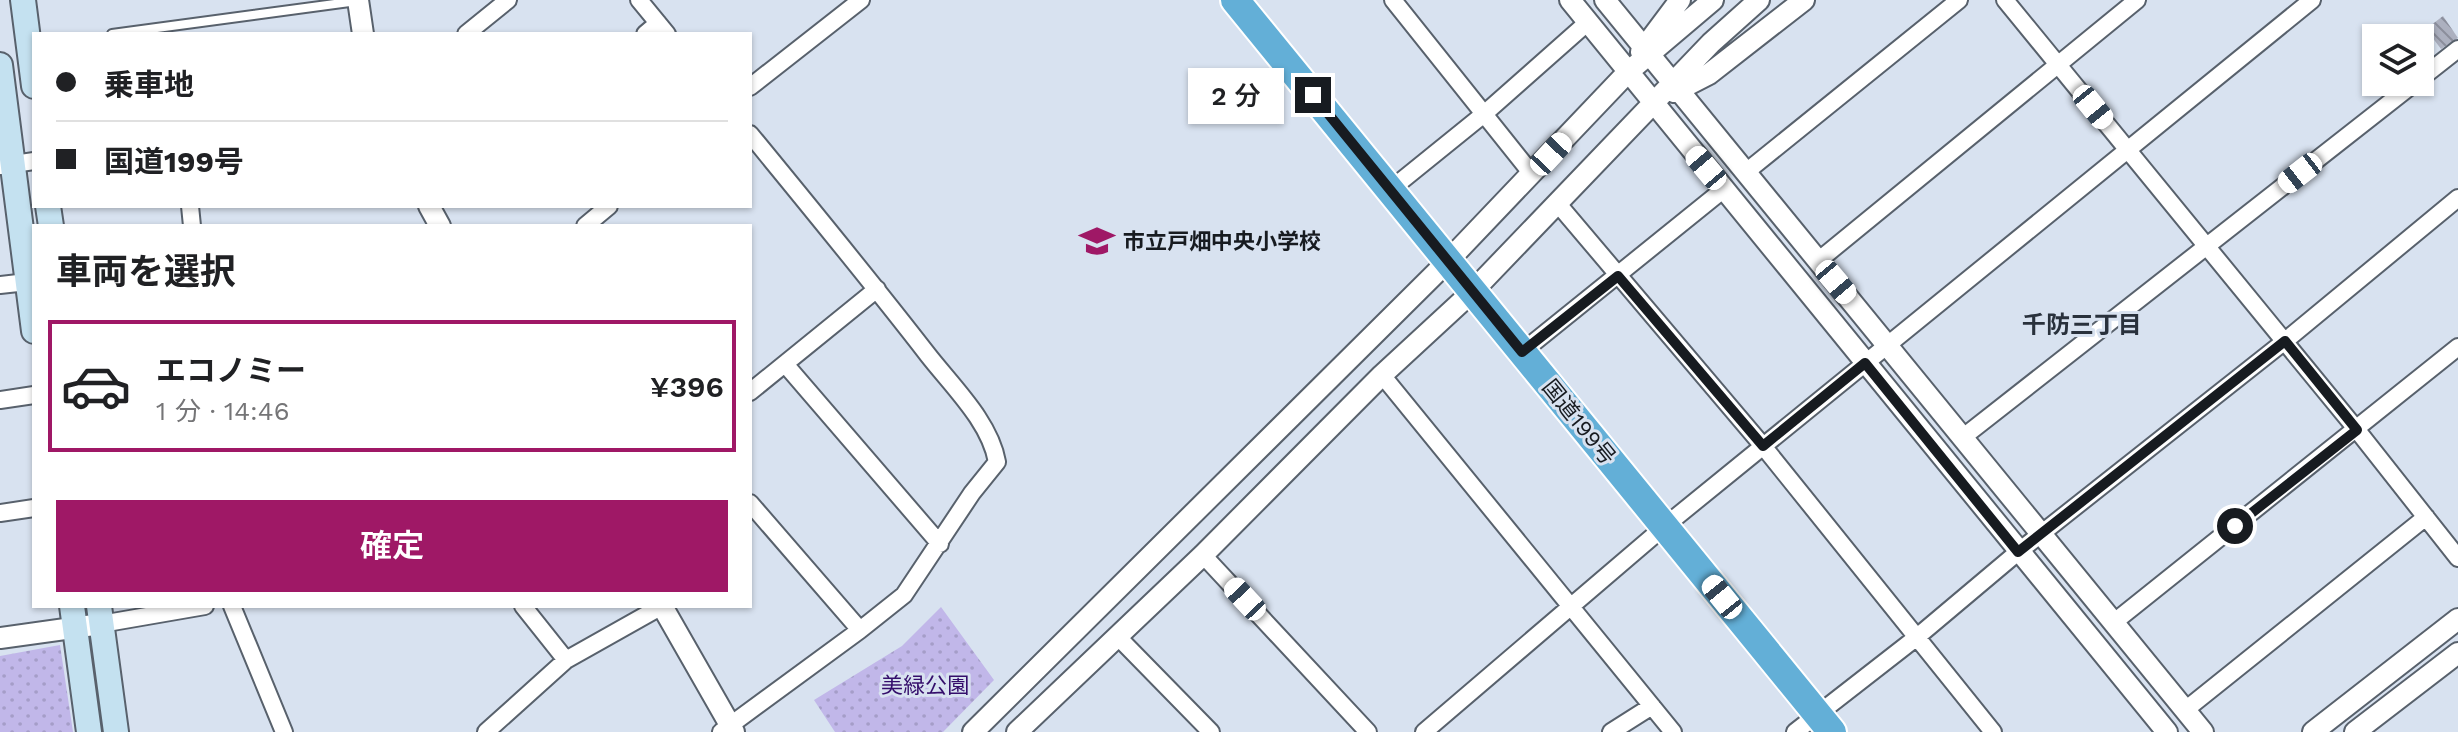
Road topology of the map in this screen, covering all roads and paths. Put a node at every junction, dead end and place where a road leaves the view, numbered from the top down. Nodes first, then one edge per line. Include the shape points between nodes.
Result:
1 (23, 0) edge
2 (359, 0) edge
3 (508, 0) edge
4 (639, 0) edge
5 (861, 0) edge
6 (1235, 0) edge
7 (1393, 0) edge
8 (1570, 0) edge
9 (1605, 0) edge
10 (1680, 0) edge
11 (1713, 0) edge
12 (1759, 0) edge
13 (1804, 0) edge
14 (1959, 0) edge
15 (2005, 0) edge
16 (2137, 0) edge
17 (2312, 0) edge
18 (1588, 22) junction
19 (657, 30) edge
20 (127, 32) edge
21 (363, 32) edge
22 (468, 32) edge
23 (32, 45) edge
24 (2458, 49) edge
25 (1647, 50) junction
26 (2059, 64) junction
27 (0, 65) edge
28 (2434, 68) edge
29 (1628, 72) junction
30 (752, 85) edge
31 (1678, 86) junction
32 (2398, 96) edge
33 (1653, 103) junction
34 (1484, 114) junction
35 (752, 136) edge
36 (2127, 149) junction
37 (16, 164) edge
38 (1746, 172) junction
39 (1532, 174) junction
40 (1724, 189) junction
41 (1390, 190) junction
42 (2458, 198) edge
43 (1558, 204) junction
44 (607, 208) edge
45 (587, 224) edge
46 (2207, 247) junction
47 (1448, 261) junction
48 (1818, 261) junction
49 (1618, 276) junction
50 (27, 282) junction
51 (0, 285) edge
52 (877, 289) junction
53 (1472, 292) junction
54 (32, 317) edge
55 (2285, 341) junction
56 (1888, 345) junction
57 (2458, 347) edge
58 (1522, 352) junction
59 (1865, 363) junction
60 (785, 364) junction
61 (1382, 375) junction
62 (752, 390) edge
63 (32, 395) edge
64 (0, 400) edge
65 (2357, 430) junction
66 (1962, 438) junction
67 (1763, 446) junction
68 (752, 505) edge
69 (32, 508) edge
70 (0, 513) edge
71 (2426, 517) junction
72 (1665, 526) junction
73 (2041, 534) junction
74 (940, 544) junction
75 (2018, 552) junction
76 (1203, 555) junction
77 (2458, 558) edge
78 (1572, 605) junction
79 (182, 608) edge
80 (233, 608) edge
81 (525, 608) edge
82 (658, 608) edge
83 (663, 608) edge
84 (100, 615) edge
85 (73, 617) edge
86 (2458, 619) edge
87 (2113, 623) junction
88 (860, 630) junction
89 (1117, 636) junction
90 (1917, 637) junction
91 (0, 638) edge
92 (2458, 653) edge
93 (566, 660) junction
94 (1652, 706) junction
95 (2184, 711) junction
96 (1825, 724) edge
97 (729, 730) edge
98 (2164, 731) edge
99 (89, 732) edge
100 (116, 732) edge
101 (284, 732) edge
102 (486, 732) edge
103 (973, 732) edge
104 (1017, 732) edge
105 (1211, 732) edge
106 (1368, 732) edge
107 (1424, 732) edge
108 (1611, 732) edge
109 (1673, 732) edge
110 (1795, 732) edge
111 (1993, 732) edge
112 (2203, 732) edge
113 (2313, 732) edge
114 (2355, 732) edge

1 - 23 main road
2 - 20 lane
2 - 21 street
3 - 22 street
4 - 19 street
5 - 30 street
6 - 41 highway, 国道199号
7 - 34 street
8 - 18 street
9 - 25 street
10 - 25 street
11 - 25 street
12 - 31 street
13 - 31 street via 1709,74
14 - 38 street
15 - 26 street
16 - 26 street
17 - 36 street
18 - 29 street
18 - 34 street
24 - 28 street
25 - 29 street
25 - 31 street
26 - 36 street
26 - 48 street
27 - 37 main road
29 - 33 street
29 - 39 street
31 - 33 street
31 - 38 street
32 - 46 street
33 - 40 street
33 - 43 street
34 - 39 street
34 - 41 street
35 - 52 street
36 - 46 street
36 - 56 street
37 - 50 main road
38 - 48 street
39 - 47 street
40 - 49 street
40 - 59 street
41 - 47 highway, 国道199号
42 - 55 street
43 - 49 street
43 - 53 street
44 - 45 street
46 - 55 street
46 - 66 street
47 - 53 highway, 国道199号
47 - 103 street
48 - 56 street
49 - 58 street
49 - 67 street
50 - 51 street
50 - 54 main road
52 - 60 street
52 - 74 street via 994,444 997,462
53 - 58 highway, 国道199号
53 - 61 street
55 - 65 street
55 - 73 street
56 - 59 street
56 - 66 street
57 - 65 street
58 - 72 highway, 国道199号
59 - 67 street
59 - 75 street
60 - 62 street
60 - 74 street
61 - 76 street
61 - 78 street
63 - 64 street
65 - 71 street
65 - 87 street
66 - 73 street
67 - 72 street
67 - 90 street
68 - 88 street
69 - 70 street
71 - 77 street
71 - 95 street
72 - 78 street
72 - 96 highway, 国道199号
73 - 75 street
73 - 87 street
74 - 88 street via 904,595
75 - 90 street
75 - 98 street
76 - 89 street
76 - 106 street
78 - 94 street
78 - 107 street
79 - 84 street
80 - 101 street
81 - 93 street
82 - 93 street
83 - 97 street
84 - 85 street
84 - 100 main road
85 - 91 street
85 - 99 main road
86 - 113 street
87 - 95 street
88 - 97 street
89 - 104 street
89 - 105 street
90 - 96 street
90 - 111 street
92 - 114 street
93 - 102 street
94 - 108 street
94 - 109 street
95 - 112 street
96 - 110 street

